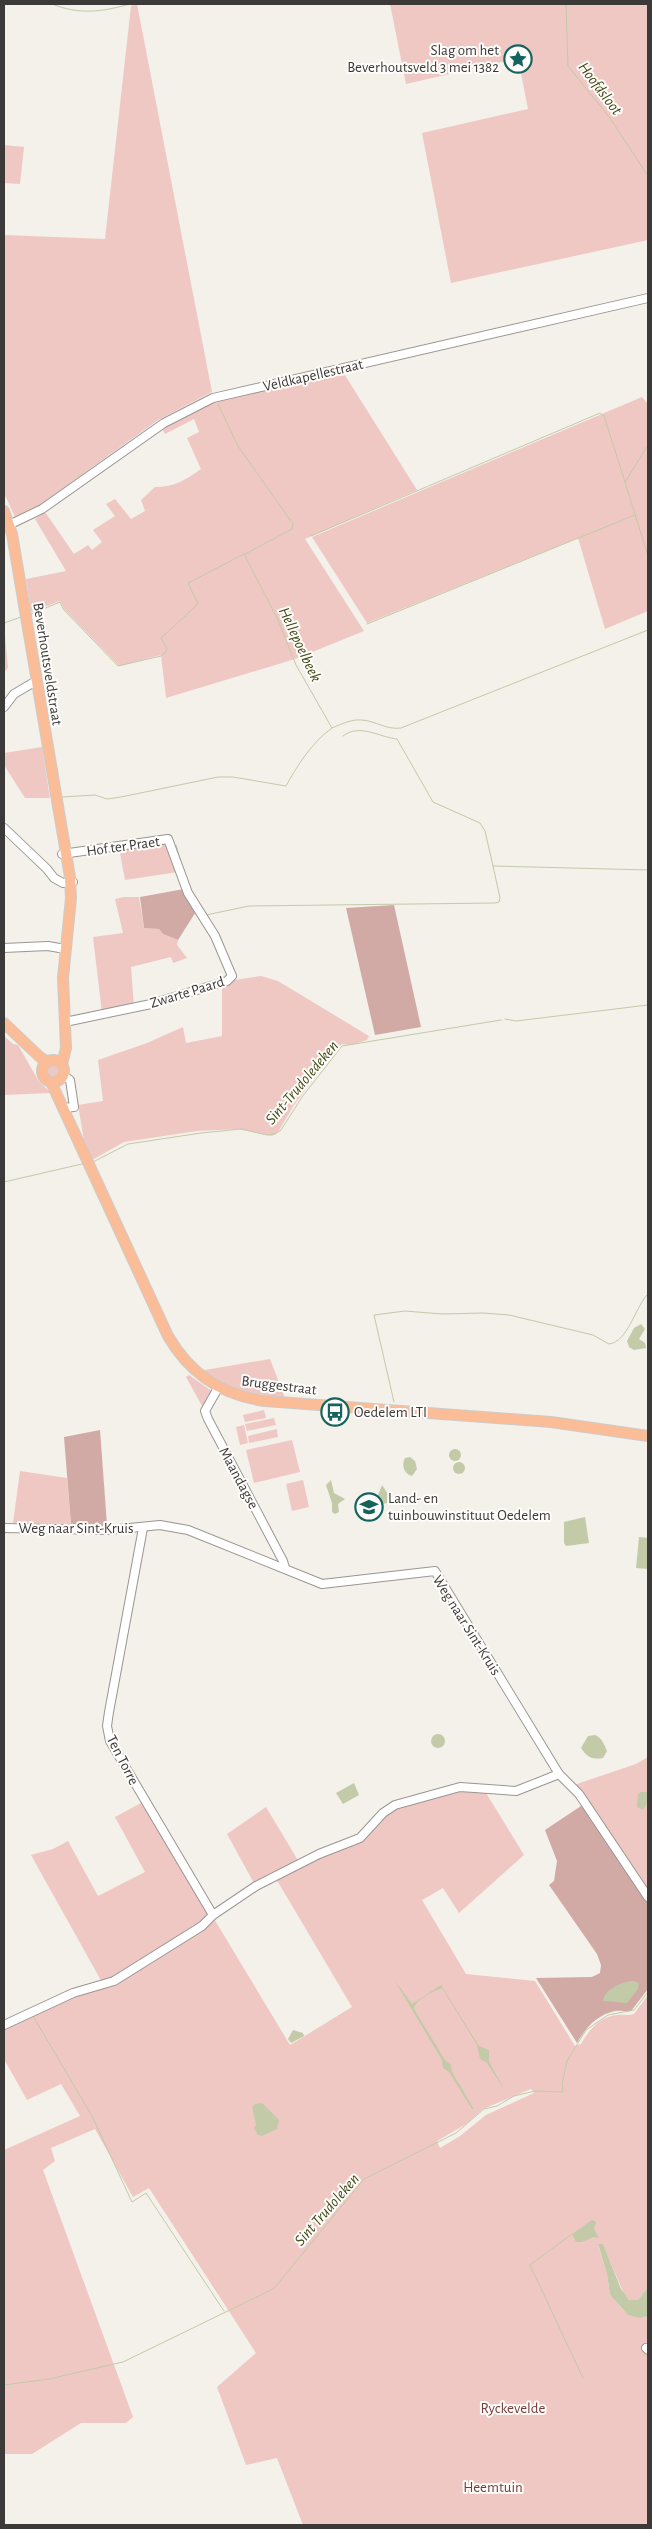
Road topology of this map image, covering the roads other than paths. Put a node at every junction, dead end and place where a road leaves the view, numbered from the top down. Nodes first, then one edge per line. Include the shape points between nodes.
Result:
1 (648, 298) edge
2 (4, 511) edge
3 (9, 525) junction
4 (36, 680) junction
5 (4, 707) edge
6 (4, 828) edge
7 (64, 854) junction
8 (70, 883) junction
9 (197, 909) joint
10 (4, 948) edge
11 (65, 949) junction
12 (65, 1022) junction
13 (4, 1023) edge
14 (51, 1064) junction
15 (58, 1079) junction
16 (66, 1111) junction
17 (218, 1388) junction
18 (648, 1436) edge
19 (4, 1528) edge
20 (143, 1528) junction
21 (285, 1568) junction
22 (559, 1774) junction
23 (648, 1897) edge
24 (213, 1915) junction
25 (4, 2025) edge

1 - 3 street, Veldkapellestraat via 213,398 164,423 42,509
2 - 3 main road, Beverhoutsveldstraat
3 - 4 main road, Beverhoutsveldstraat
4 - 5 street via 14,694
4 - 7 main road, Beverhoutsveldstraat
6 - 8 street via 54,878
7 - 8 main road, Beverhoutsveldstraat
7 - 9 street, Hof ter Praet via 168,839
8 - 11 main road, Beverhoutsveldstraat
9 - 12 street, Zwarte Paard via 215,936 231,970 231,978 174,998
10 - 11 street via 48,946
11 - 12 main road, Beverhoutsveldstraat
12 - 14 main road, Beverhoutsveldstraat via 66,1048
13 - 14 main road
14 - 15 main road, Beverhoutsveldstraat
14 - 15 main road via 44,1077
15 - 16 main road, Bruggestraat
15 - 16 street via 70,1080 74,1107
16 - 17 main road, Bruggestraat via 168,1336 184,1361
17 - 18 main road, Bruggestraat via 237,1396 265,1401 551,1422
17 - 21 street, Maandagse via 205,1411
19 - 20 street, Weg naar Sint-Kruis
20 - 21 street, Weg naar Sint-Kruis via 160,1524 177,1527
20 - 24 street, Ten Torre via 109,1712 108,1735 143,1800
21 - 22 street, Weg naar Sint-Kruis via 322,1584 435,1571
22 - 23 street, Weg naar Sint-Kruis via 578,1794
22 - 24 street via 516,1791 460,1787 402,1802 383,1813 360,1838 271,1877
24 - 25 street via 202,1926 114,1981 73,1993

